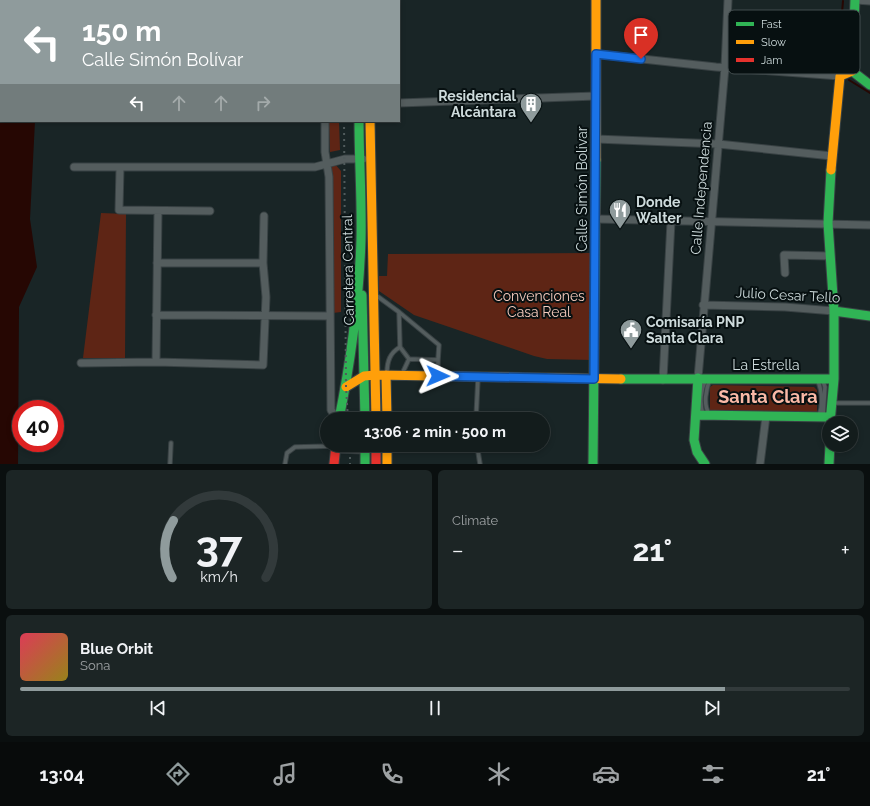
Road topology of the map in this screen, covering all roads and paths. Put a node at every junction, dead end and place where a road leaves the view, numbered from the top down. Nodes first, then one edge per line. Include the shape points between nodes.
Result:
1 (596, 0) edge
2 (728, 0) edge
3 (855, 0) edge
4 (870, 1) edge
5 (855, 10) edge
6 (596, 54) junction
7 (725, 67) junction
8 (728, 67) edge
9 (814, 74) edge
10 (845, 74) edge
11 (856, 74) edge
12 (840, 76) junction
13 (870, 85) edge
14 (596, 96) junction
15 (400, 103) edge
16 (324, 122) edge
17 (359, 122) edge
18 (370, 122) edge
19 (596, 139) junction
20 (718, 144) junction
21 (832, 156) junction
22 (359, 159) junction
23 (371, 159) junction
24 (328, 163) junction
25 (74, 168) dead end
26 (120, 168) junction
27 (158, 211) junction
28 (210, 211) dead end
29 (264, 216) dead end
30 (596, 219) junction
31 (671, 220) junction
32 (711, 220) junction
33 (828, 223) junction
34 (870, 225) edge
35 (361, 240) junction
36 (830, 256) junction
37 (157, 263) junction
38 (263, 263) junction
39 (785, 273) dead end
40 (374, 293) junction
41 (703, 305) junction
42 (834, 311) junction
43 (399, 312) junction
44 (156, 315) junction
45 (330, 316) junction
46 (870, 316) edge
47 (266, 317) junction
48 (400, 347) junction
49 (408, 359) junction
50 (438, 360) junction
51 (156, 362) junction
52 (81, 363) dead end
53 (376, 375) junction
54 (386, 375) junction
55 (402, 375) junction
56 (364, 376) junction
57 (438, 376) junction
58 (478, 376) junction
59 (705, 378) junction
60 (594, 379) junction
61 (819, 379) junction
62 (834, 379) junction
63 (663, 380) junction
64 (346, 387) junction
65 (831, 403) junction
66 (870, 403) edge
67 (333, 412) edge
68 (340, 412) edge
69 (365, 412) edge
70 (376, 412) edge
71 (386, 412) edge
72 (476, 412) edge
73 (703, 416) junction
74 (766, 416) junction
75 (824, 416) edge
76 (826, 416) edge
77 (822, 419) edge
78 (171, 444) dead end
79 (320, 447) edge
80 (335, 452) edge
81 (365, 452) edge
82 (376, 452) edge
83 (386, 452) edge
84 (478, 452) edge
85 (830, 452) edge
86 (170, 464) edge
87 (285, 464) edge
88 (334, 464) edge
89 (366, 464) edge
90 (376, 464) edge
91 (387, 464) edge
92 (480, 464) edge
93 (593, 464) edge
94 (705, 464) edge
95 (760, 464) edge
96 (829, 464) edge

1 - 6 main road, Calle Simón Bolívar
2 - 7 street, Calle Independencia
3 - 4 street
3 - 5 main road
6 - 7 street
6 - 14 main road, Calle Simón Bolívar
7 - 8 street
7 - 20 street, Calle Independencia
9 - 12 street
10 - 12 main road
11 - 13 main road
12 - 21 main road
14 - 15 street
14 - 19 main road, Calle Simón Bolívar
16 - 24 street
17 - 22 main road, Carretera Central
18 - 23 main road, Carretera Central
19 - 20 street
19 - 30 main road, Calle Simón Bolívar
20 - 21 street
20 - 32 street, Calle Independencia
21 - 33 main road
22 - 23 street
22 - 24 street
22 - 35 main road, Carretera Central
23 - 40 main road, Carretera Central
24 - 26 street via 314,167
24 - 45 street
25 - 26 street
26 - 27 street via 119,210
27 - 28 street
27 - 37 street
29 - 38 street
30 - 31 street
30 - 60 main road, Calle Simón Bolívar
31 - 32 street
31 - 63 street
32 - 33 street
32 - 41 street, Calle Independencia
33 - 34 street
33 - 36 main road
35 - 56 main road, Carretera Central
35 - 64 main road via 355,330
36 - 39 street via 784,254
36 - 42 main road
37 - 38 street
37 - 44 street
38 - 47 street
40 - 43 lane
40 - 53 main road, Carretera Central
41 - 42 street, Julio Cesar Tello
41 - 59 street, Calle Independencia
42 - 46 main road, Julio Cesar Tello
42 - 62 main road
43 - 48 lane
43 - 50 lane via 438,345
44 - 47 street
44 - 51 street
45 - 47 street
45 - 67 street
47 - 51 street via 263,365
48 - 49 lane
48 - 54 lane via 387,362
49 - 50 lane
49 - 55 lane
50 - 57 lane
51 - 52 street
53 - 54 main road, La Estrella
53 - 56 main road, La Estrella
53 - 70 main road, Carretera Central
54 - 55 main road, La Estrella
54 - 71 main road
55 - 57 main road, La Estrella
56 - 64 main road
56 - 69 main road, Carretera Central
57 - 58 main road, La Estrella
58 - 60 main road, La Estrella
58 - 72 lane
59 - 61 main road, La Estrella
59 - 63 main road, La Estrella
59 - 73 main road
59 - 73 lane via 706,409
60 - 63 main road, La Estrella
60 - 93 main road, Calle Simón Bolívar
61 - 62 main road, La Estrella
61 - 75 lane
62 - 65 main road
64 - 68 main road
65 - 66 lane
65 - 76 main road
73 - 74 main road
73 - 94 main road via 694,440 697,452
74 - 77 main road
74 - 95 street
78 - 86 lane
79 - 87 lane via 295,447 287,453
80 - 88 main road
81 - 89 main road
82 - 90 main road
83 - 91 main road
84 - 92 lane
85 - 96 main road

